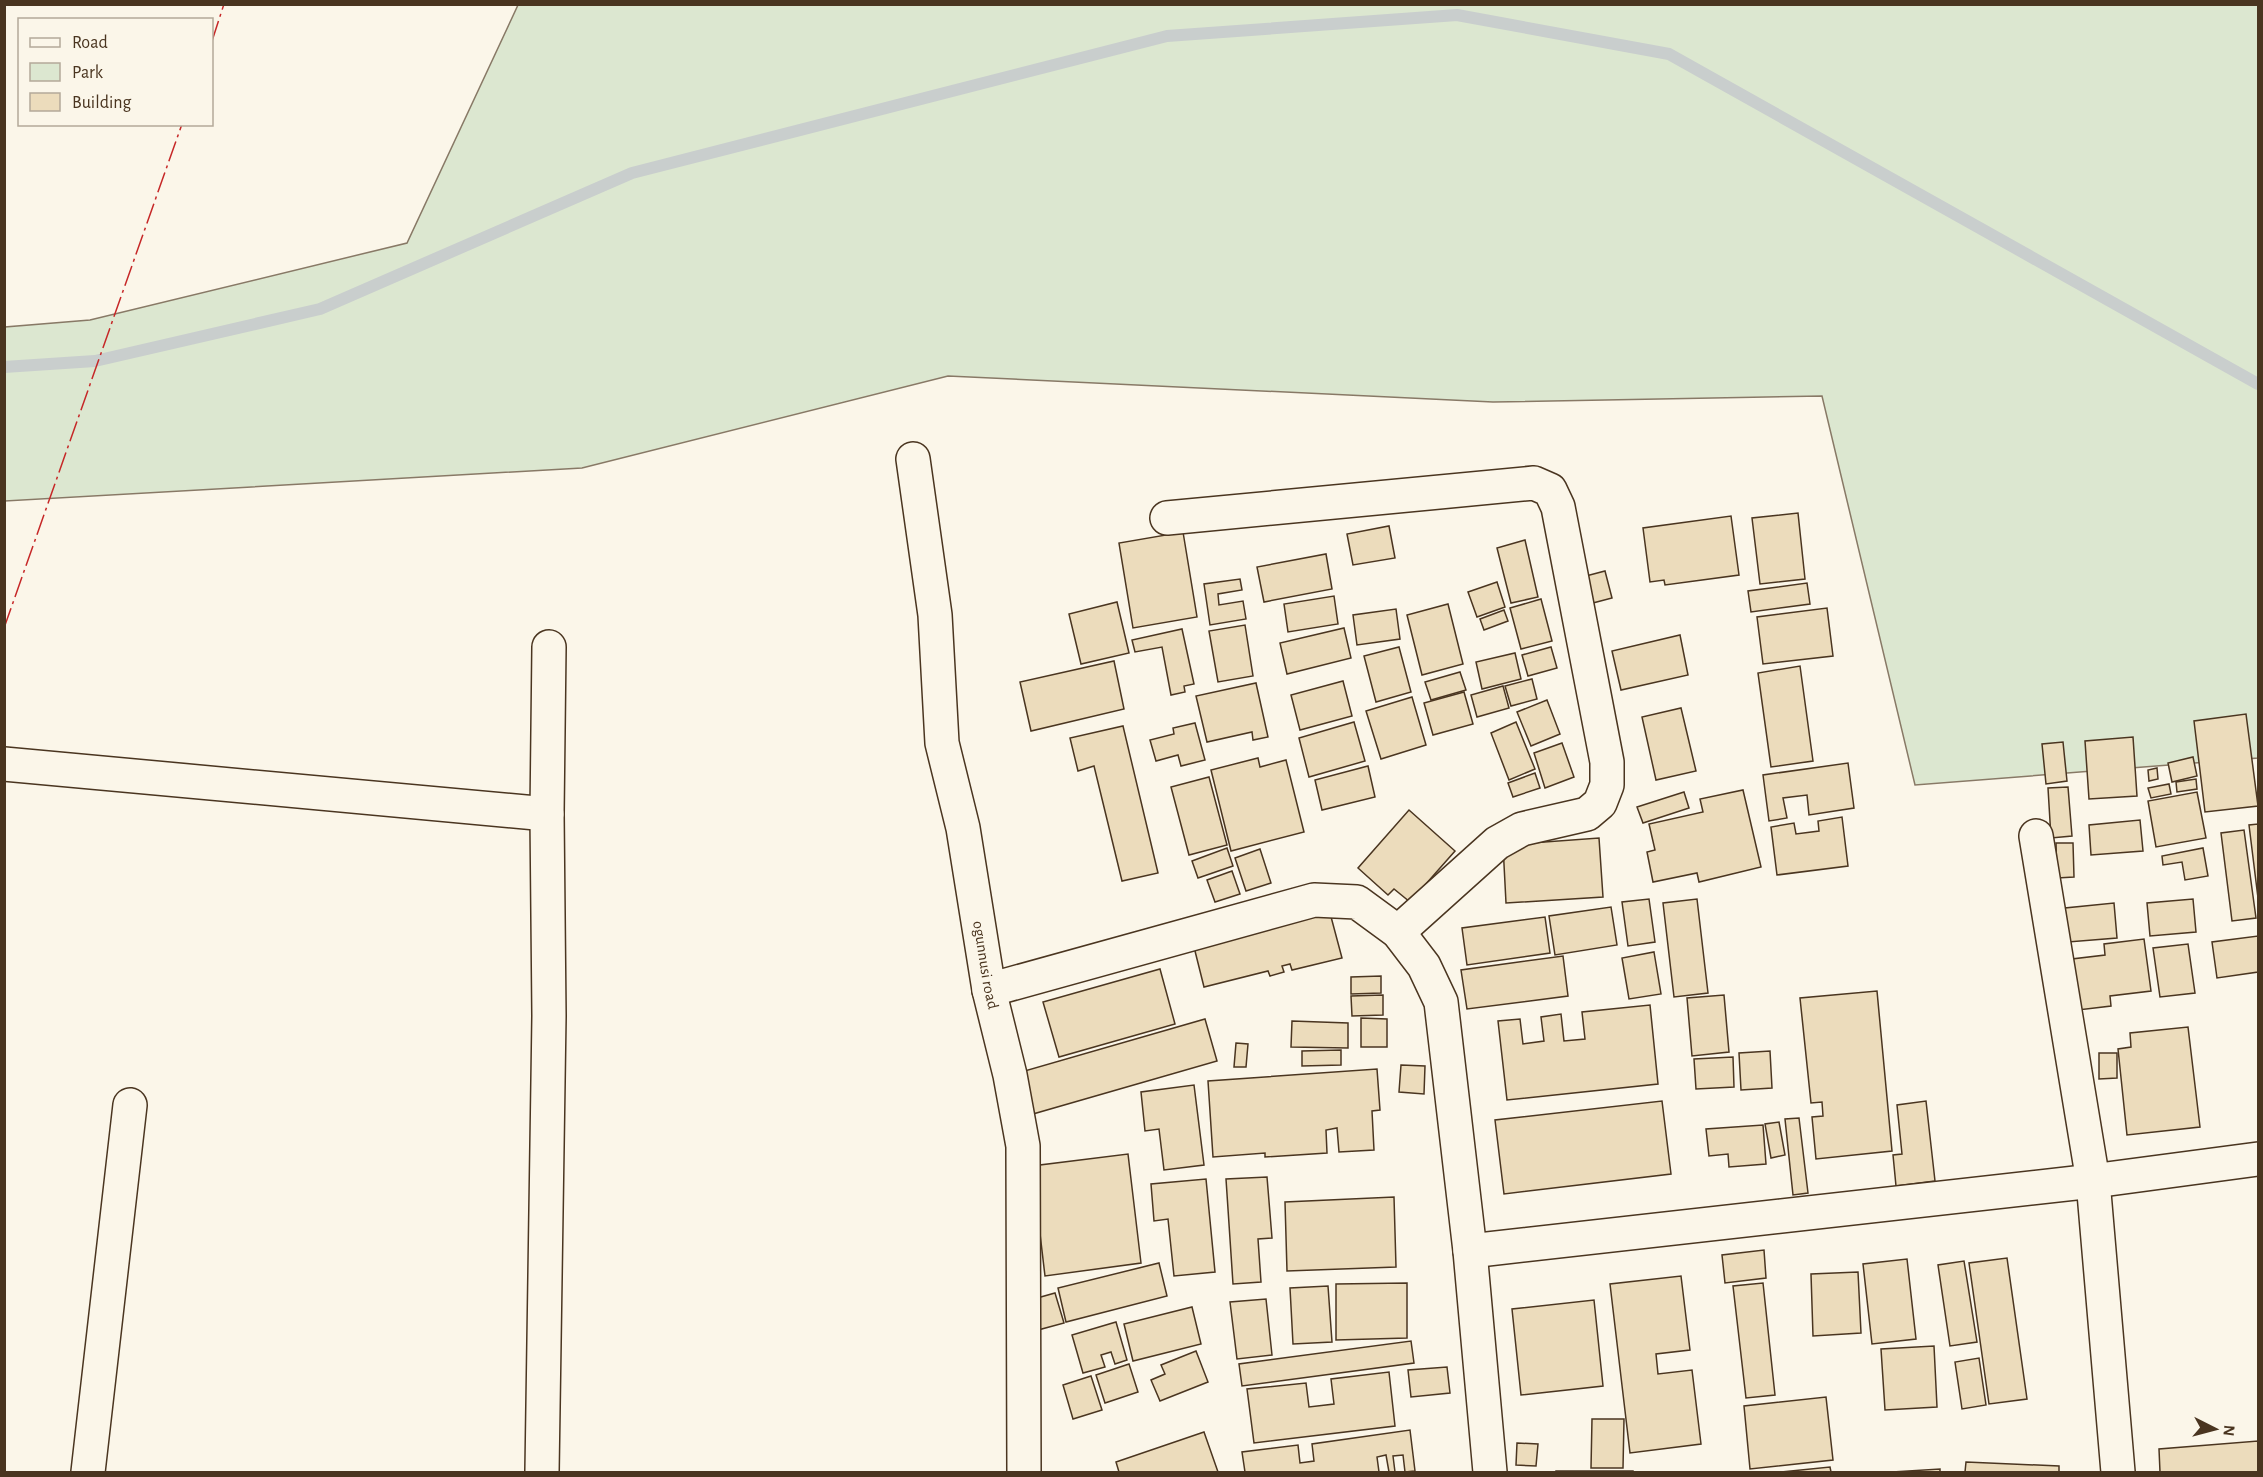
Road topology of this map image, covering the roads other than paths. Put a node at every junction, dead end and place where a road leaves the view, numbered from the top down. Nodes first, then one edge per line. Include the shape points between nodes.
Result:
1 (913, 459) dead end
2 (1167, 518) dead end
3 (549, 647) dead end
4 (4, 764) edge
5 (547, 814) junction
6 (2036, 837) dead end
7 (1398, 932) junction
8 (989, 990) junction
9 (130, 1105) dead end
10 (2259, 1159) edge
11 (2093, 1181) junction
12 (1470, 1251) junction
13 (88, 1473) edge
14 (542, 1473) edge
15 (1024, 1473) edge
16 (1490, 1473) edge
17 (2118, 1473) edge

1 - 8 street, ogunnusi road via 935,615 942,743 963,828
2 - 7 street via 1534,483 1550,490 1558,507 1606,762 1607,785 1600,804 1587,814 1522,829 1497,843
3 - 5 street
4 - 5 street
5 - 14 street via 549,1016
6 - 11 street
7 - 8 street via 1357,902 1314,900
7 - 12 street via 1424,966 1441,1002
8 - 15 street, ogunnusi road via 1011,1075 1023,1146
9 - 13 street
10 - 11 street
11 - 12 street
11 - 17 street
12 - 16 street

